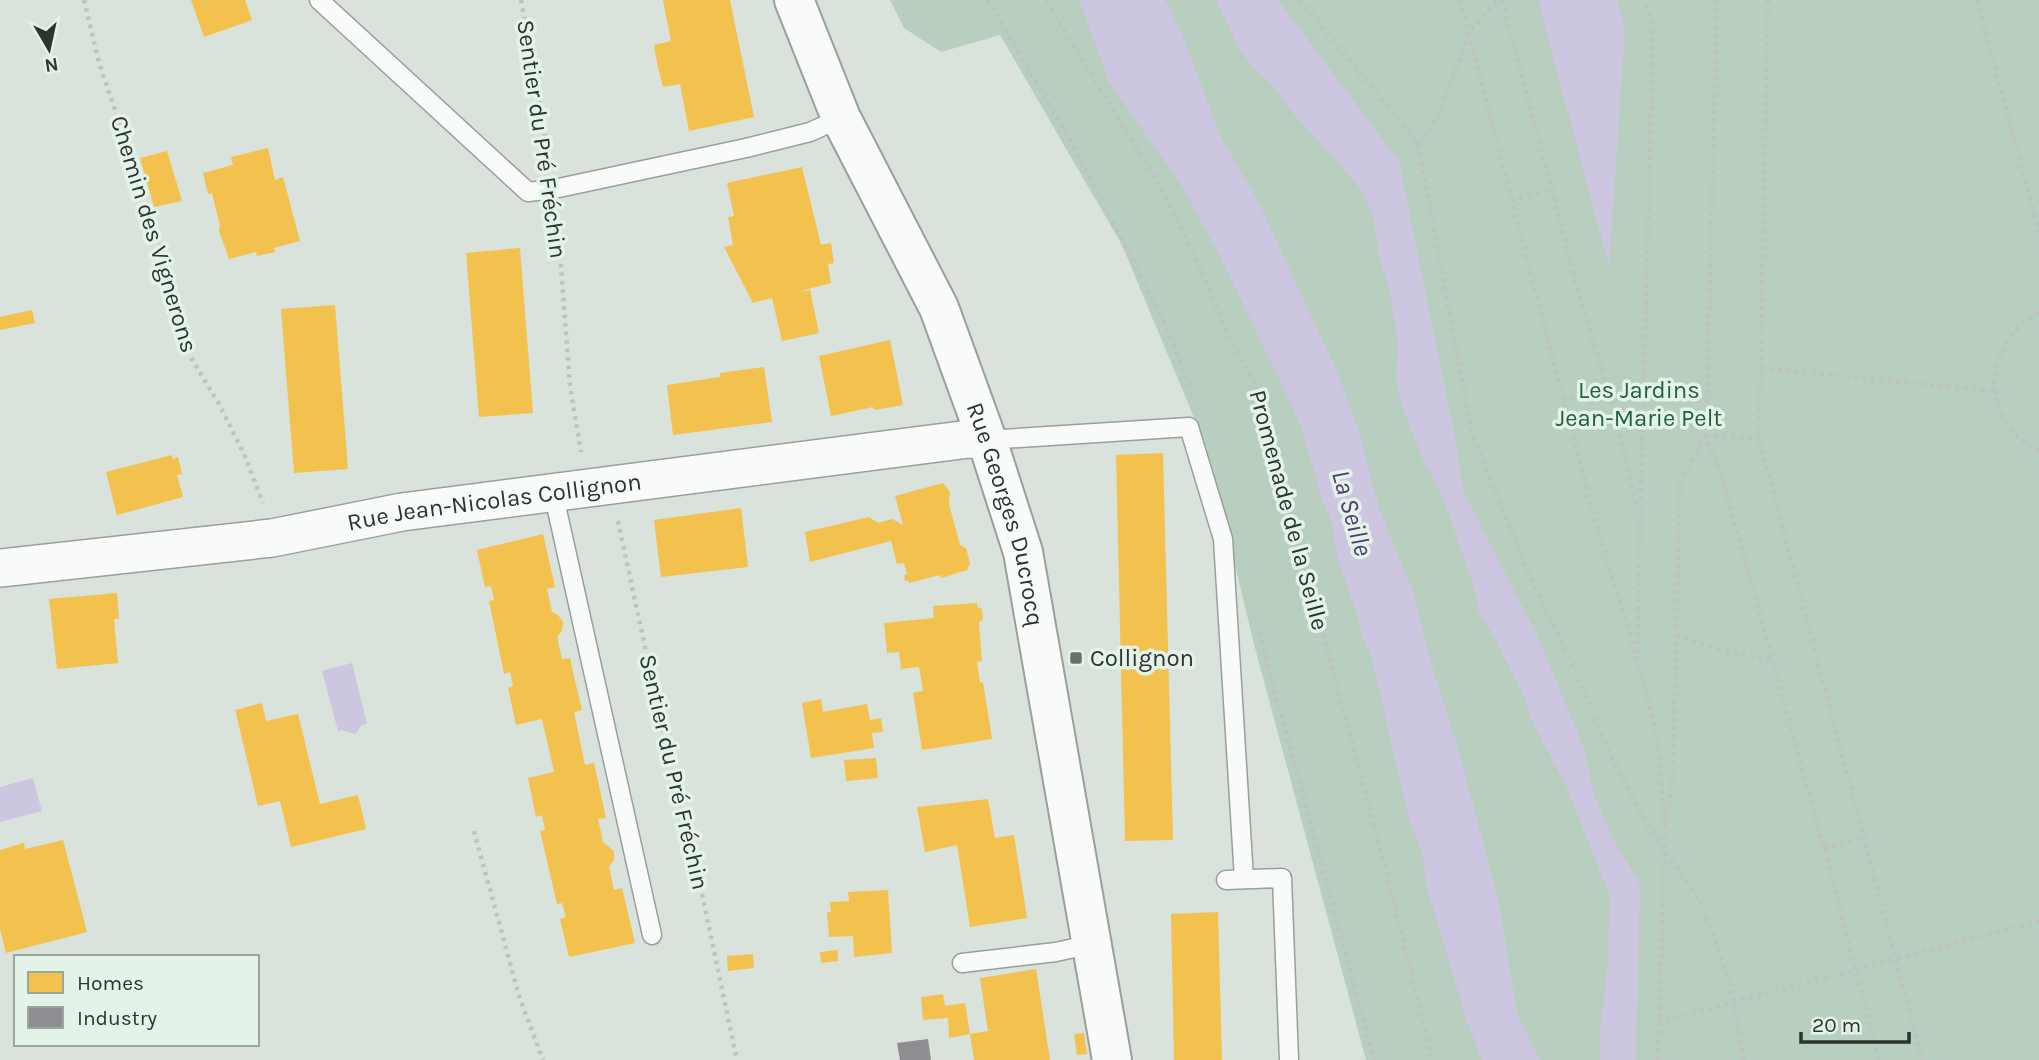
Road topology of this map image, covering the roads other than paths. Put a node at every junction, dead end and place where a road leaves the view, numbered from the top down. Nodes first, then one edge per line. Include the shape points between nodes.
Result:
1 (319, 0) edge
2 (794, 0) edge
3 (841, 118) junction
4 (987, 440) junction
5 (584, 488) junction
6 (0, 568) edge
7 (652, 935) dead end
8 (1092, 944) junction
9 (962, 963) dead end
10 (1112, 1060) edge
11 (1290, 1060) edge

1 - 3 lane via 528,192 746,148 810,132
2 - 3 street, Rue Georges Ducrocq
3 - 4 street, Rue Georges Ducrocq via 939,308
4 - 5 street, Rue Jean-Nicolas Collignon
4 - 8 street, Rue Georges Ducrocq via 1023,552
4 - 11 lane via 1189,427 1223,539 1235,880 1282,878
5 - 6 street, Rue Jean-Nicolas Collignon via 402,512 272,538
5 - 7 lane
8 - 9 lane
8 - 10 street, Rue Georges Ducrocq

